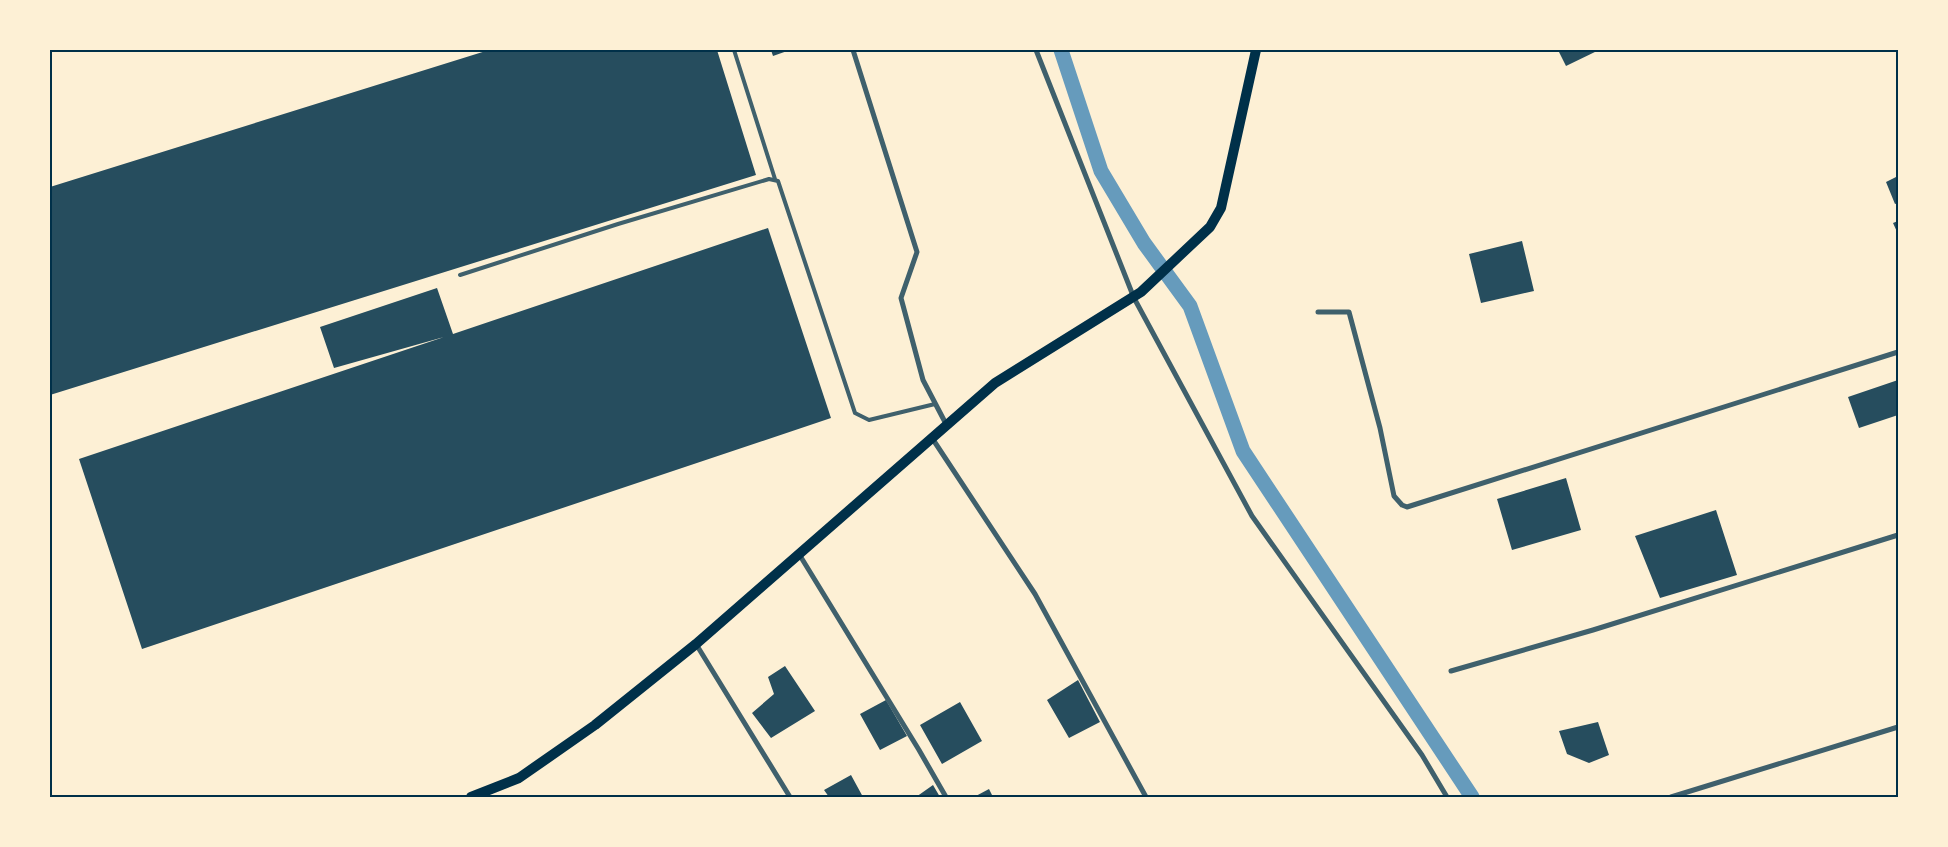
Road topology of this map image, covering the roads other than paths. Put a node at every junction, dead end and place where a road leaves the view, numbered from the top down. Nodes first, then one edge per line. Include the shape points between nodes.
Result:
1 (734, 50) edge
2 (853, 50) edge
3 (1036, 50) edge
4 (1256, 50) edge
5 (776, 180) junction
6 (460, 275) dead end
7 (1137, 295) junction
8 (1318, 312) dead end
9 (1898, 352) edge
10 (935, 404) junction
11 (946, 424) junction
12 (932, 438) junction
13 (1898, 535) edge
14 (798, 554) junction
15 (696, 644) junction
16 (1451, 671) dead end
17 (1898, 727) edge
18 (471, 797) edge
19 (790, 797) edge
20 (946, 797) edge
21 (1146, 797) edge
22 (1447, 797) edge
23 (1671, 797) edge

1 - 5 lane
2 - 10 street via 917,252 901,298 922,380
3 - 7 street
4 - 7 main road via 1224,201 1210,227
5 - 6 lane via 769,179 618,224
5 - 10 lane via 855,413 870,420
7 - 11 main road via 1020,366
7 - 22 street via 1252,516 1422,755
8 - 9 street via 1349,312 1380,428 1394,496 1407,507
10 - 11 street
11 - 12 main road
12 - 14 main road
12 - 21 street via 1035,594
13 - 16 street
14 - 15 main road
14 - 20 street
15 - 18 main road via 534,769 502,786
15 - 19 street
17 - 23 street

